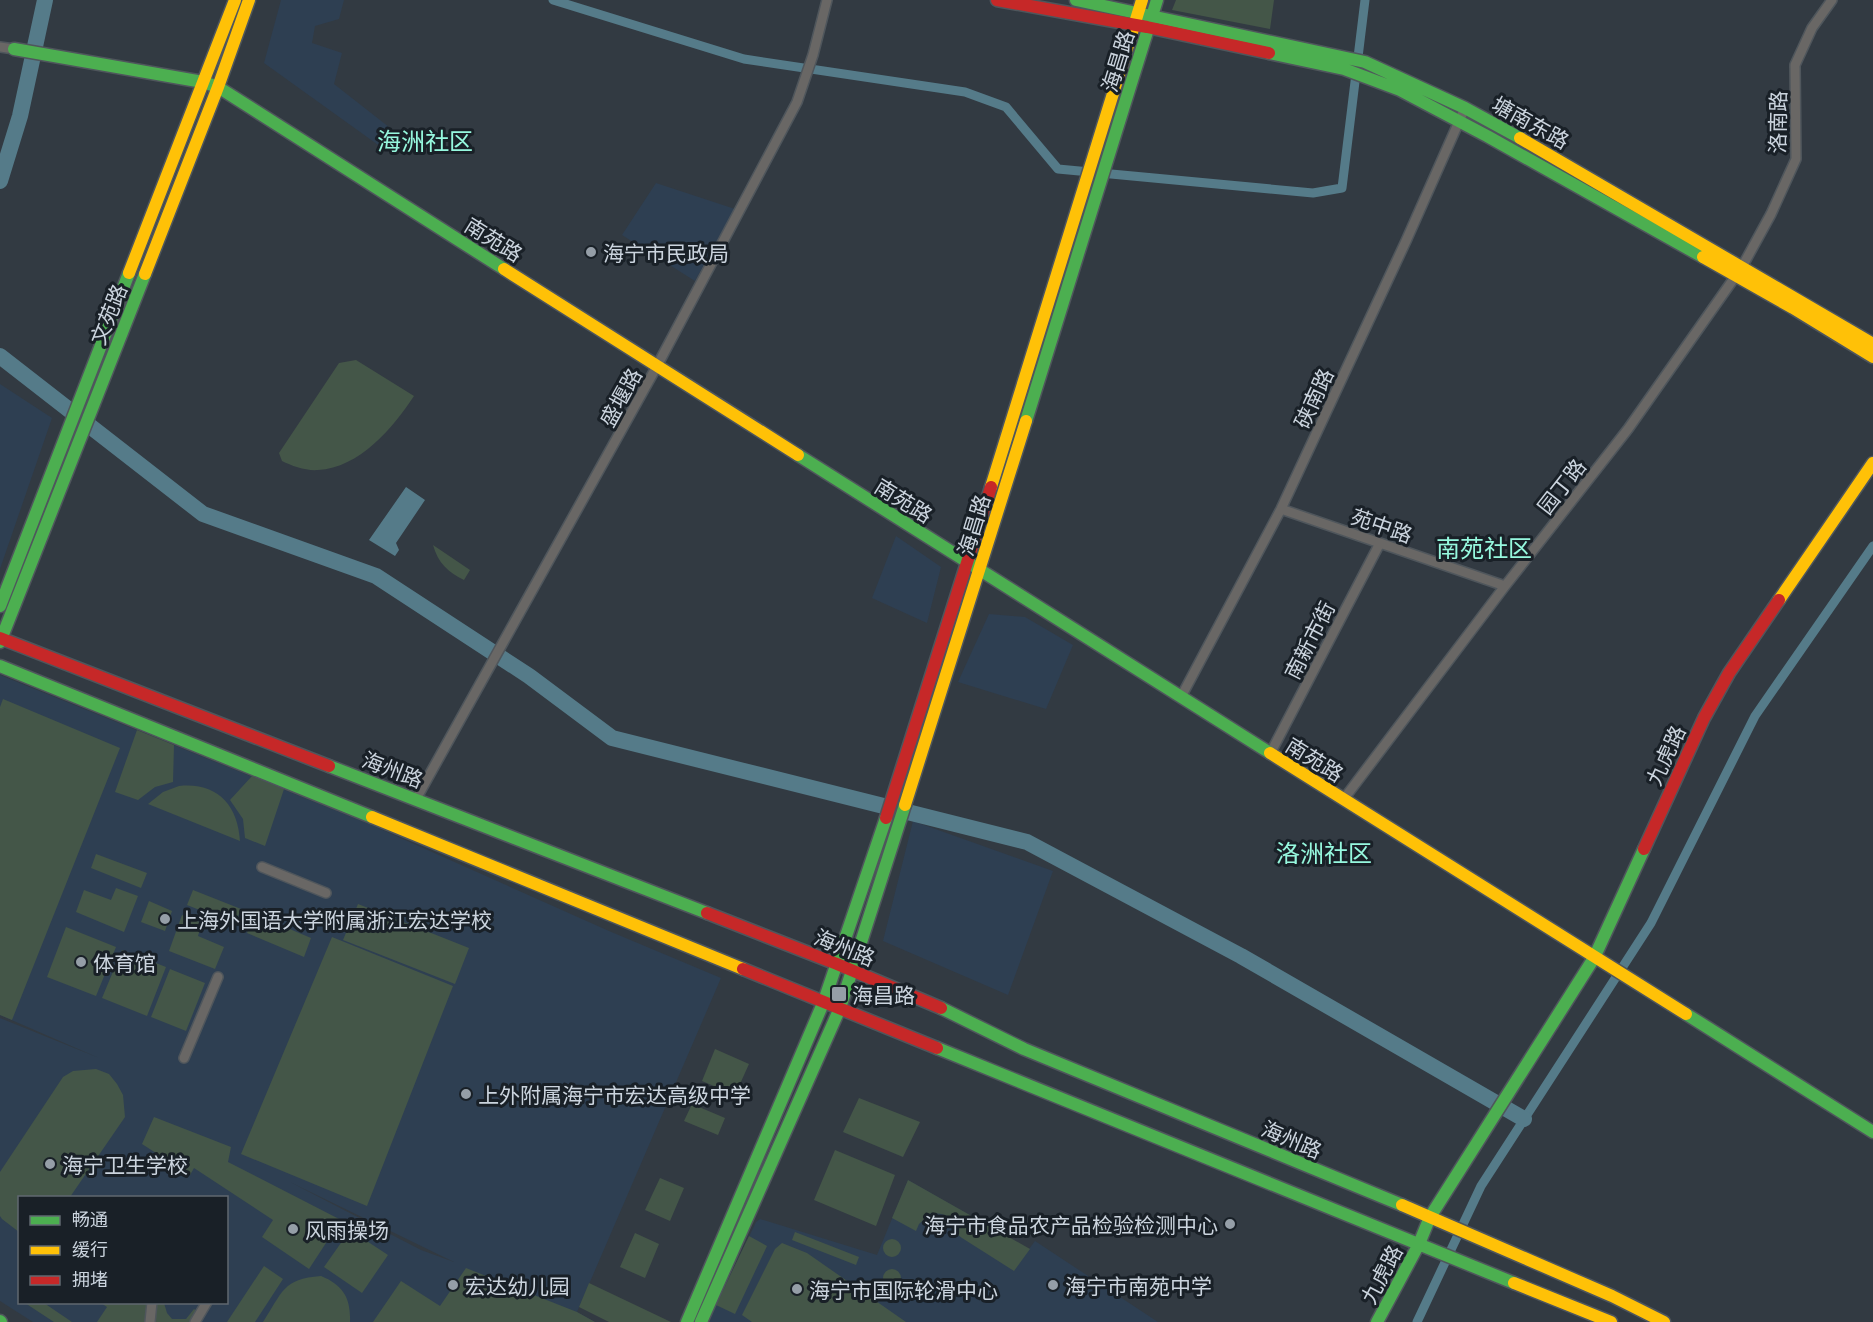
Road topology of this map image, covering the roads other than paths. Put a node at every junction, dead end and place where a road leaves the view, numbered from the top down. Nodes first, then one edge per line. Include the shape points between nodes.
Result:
1 (236, 0) edge
2 (249, 0) edge
3 (827, 0) edge
4 (997, 0) edge
5 (1076, 0) edge
6 (1157, 0) edge
7 (1832, 0) edge
8 (1140, 6) edge
9 (1145, 23) junction
10 (0, 47) edge
11 (14, 49) joint
12 (203, 82) junction
13 (218, 87) junction
14 (1465, 108) junction
15 (1459, 121) junction
16 (1090, 192) junction
17 (1739, 271) junction
18 (1873, 344) edge
19 (1873, 357) edge
20 (657, 366) junction
21 (1873, 463) edge
22 (1281, 509) junction
23 (1380, 543) junction
24 (968, 563) junction
25 (980, 570) junction
26 (1505, 586) junction
27 (0, 606) edge
28 (0, 639) edge
29 (0, 666) edge
30 (1181, 697) junction
31 (1270, 754) junction
32 (906, 778) junction
33 (417, 799) junction
34 (1343, 800) junction
35 (262, 867) dead end
36 (326, 893) dead end
37 (1598, 960) junction
38 (837, 964) junction
39 (852, 970) junction
40 (218, 977) dead end
41 (824, 1001) junction
42 (840, 1008) junction
43 (184, 1058) dead end
44 (1873, 1132) edge
45 (1430, 1217) junction
46 (1425, 1246) junction
47 (152, 1304) edge
48 (206, 1304) edge
49 (150, 1322) edge
50 (195, 1322) edge
51 (687, 1322) edge
52 (700, 1322) edge
53 (1377, 1322) edge
54 (1611, 1322) edge
55 (1664, 1322) edge

1 - 12 main road, 文苑路
2 - 13 main road, 文苑路
3 - 20 street, 盛堰路 via 797,102
4 - 9 main road
5 - 8 main road, 塘南东路
6 - 9 main road, 海昌路
7 - 17 street, 洛南路 via 1812,28 1796,65 1796,159
8 - 9 main road, 塘南东路
9 - 14 main road, 塘南东路 via 1365,62
9 - 15 main road, 塘南东路 via 1344,69 1400,90
9 - 16 main road, 海昌路
10 - 11 street
11 - 12 main road, 南苑路
12 - 13 main road, 南苑路
12 - 27 main road, 文苑路
13 - 20 main road, 南苑路
13 - 28 main road, 文苑路
14 - 15 street, 硖南路
14 - 17 main road, 塘南东路 via 1588,176
15 - 17 main road, 塘南东路
15 - 22 street, 硖南路
16 - 24 main road, 海昌路
16 - 25 main road, 海昌路
17 - 18 main road, 塘南东路
17 - 19 main road, 塘南东路
17 - 26 street, 园丁路 via 1628,429
20 - 24 main road, 南苑路
20 - 33 street, 盛堰路
21 - 37 main road, 九虎路 via 1729,673 1704,718
22 - 23 street, 苑中路
22 - 30 street, 硖南路
23 - 26 street, 苑中路
23 - 31 street, 南新市街
24 - 25 main road, 南苑路
24 - 32 main road, 海昌路
25 - 30 main road, 南苑路
25 - 32 main road, 海昌路
26 - 34 street, 园丁路
28 - 33 main road, 海州路
29 - 41 main road
30 - 31 main road, 南苑路
31 - 34 main road, 南苑路
32 - 38 main road, 海昌路 via 879,840
32 - 39 main road, 海昌路 via 892,843
33 - 38 main road, 海州路
34 - 37 main road, 南苑路
35 - 36 street
37 - 44 main road, 南苑路
37 - 45 main road, 九虎路
38 - 39 main road, 海州路
38 - 41 main road, 海昌路
39 - 42 main road, 海昌路
39 - 45 main road, 海州路 via 962,1017 1024,1049
40 - 43 street
41 - 42 main road
41 - 51 main road, 海昌路
42 - 46 main road
42 - 52 main road, 海昌路
45 - 46 main road, 九虎路
45 - 55 main road, 海州路
46 - 53 main road, 九虎路
46 - 54 main road
47 - 49 street
48 - 50 street

